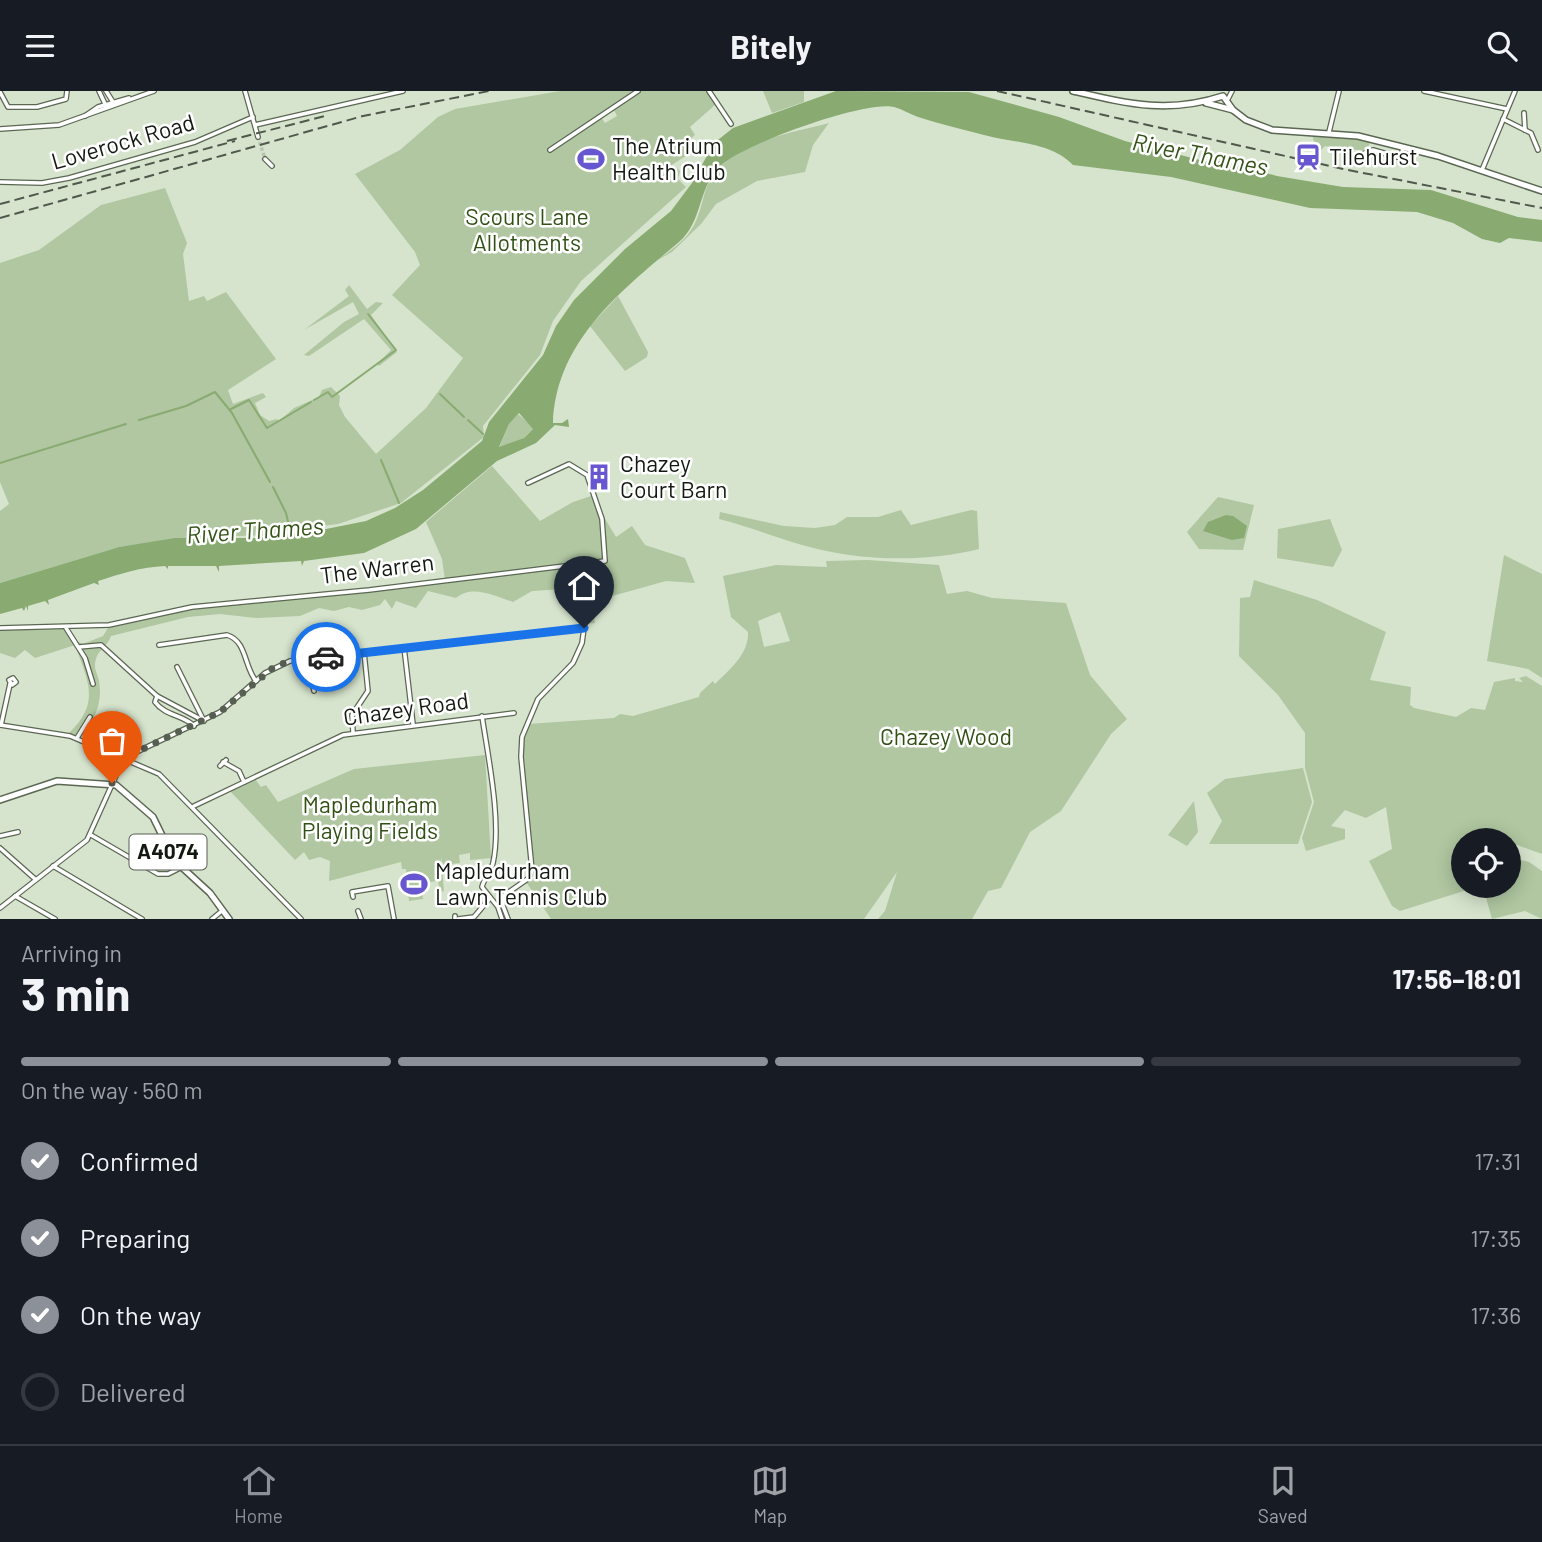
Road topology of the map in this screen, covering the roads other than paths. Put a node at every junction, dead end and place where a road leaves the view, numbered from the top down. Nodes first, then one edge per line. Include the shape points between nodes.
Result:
1 (67, 91) edge
2 (99, 91) edge
3 (106, 91) edge
4 (154, 91) edge
5 (245, 91) edge
6 (403, 91) edge
7 (638, 91) edge
8 (709, 91) edge
9 (1073, 91) edge
10 (1339, 91) edge
11 (1424, 91) edge
12 (1515, 91) edge
13 (0, 92) edge
14 (111, 96) junction
15 (101, 98) junction
16 (133, 98) junction
17 (1224, 98) edge
18 (121, 99) junction
19 (113, 101) junction
20 (104, 105) junction
21 (99, 107) junction
22 (111, 108) junction
23 (1507, 109) junction
24 (1524, 113) dead end
25 (253, 117) junction
26 (80, 119) junction
27 (1503, 119) junction
28 (732, 124) dead end
29 (255, 125) junction
30 (0, 129) edge
31 (1525, 129) junction
32 (1329, 132) junction
33 (258, 137) tunnel mouth
34 (1403, 147) junction
35 (1539, 147) edge
36 (550, 150) dead end
37 (1360, 155) dead end
38 (265, 159) tunnel mouth
39 (272, 166) dead end
40 (1482, 170) junction
41 (0, 182) edge
42 (1542, 191) edge
43 (528, 482) dead end
44 (0, 628) edge
45 (66, 628) junction
46 (76, 628) junction
47 (73, 635) junction
48 (161, 644) dead end
49 (79, 647) junction
50 (404, 647) junction
51 (364, 652) junction
52 (307, 659) junction
53 (177, 667) dead end
54 (256, 681) junction
55 (10, 684) dead end
56 (93, 684) dead end
57 (314, 691) dead end
58 (157, 696) junction
59 (514, 713) dead end
60 (482, 716) junction
61 (90, 717) dead end
62 (204, 721) junction
63 (413, 724) junction
64 (1, 725) edge
65 (194, 726) junction
66 (353, 732) junction
67 (77, 738) junction
68 (124, 758) junction
69 (223, 763) dead end
70 (244, 782) junction
71 (112, 783) junction
72 (0, 800) edge
73 (193, 807) junction
74 (18, 832) dead end
75 (0, 835) edge
76 (91, 835) junction
77 (0, 848) edge
78 (53, 866) junction
79 (180, 868) junction
80 (35, 880) junction
81 (352, 892) dead end
82 (15, 895) junction
83 (489, 898) junction
84 (500, 906) junction
85 (0, 908) edge
86 (223, 911) junction
87 (358, 911) dead end
88 (456, 918) edge
89 (55, 919) edge
90 (142, 919) edge
91 (212, 919) edge
92 (229, 919) edge
93 (301, 919) edge
94 (361, 919) edge
95 (394, 919) edge
96 (502, 919) edge
97 (509, 919) edge

1 - 13 street via 66,99 37,107 8,107
2 - 15 street
3 - 14 street
4 - 16 street
5 - 25 street
6 - 29 street
7 - 36 street
8 - 28 street
9 - 17 main road via 1151,108
10 - 32 street
11 - 23 street
12 - 23 street
14 - 18 street
14 - 19 street
15 - 20 street
15 - 21 street
16 - 18 street
16 - 22 street
17 - 32 main road via 1246,120 1272,129
18 - 19 street
19 - 20 street
19 - 22 street
20 - 21 street
20 - 22 street
21 - 26 street
22 - 26 street
23 - 27 street
24 - 31 street
25 - 29 street
25 - 41 street, Loverock Road via 200,141 60,180
26 - 30 street
27 - 31 street
27 - 40 street
29 - 33 street
31 - 35 street
32 - 34 main road
34 - 37 street via 1401,158 1373,150
34 - 40 main road
38 - 39 street
40 - 42 main road
43 - 46 street, The Warren via 569,464 587,475 602,519 605,561 192,607
44 - 45 street, The Warren
45 - 46 street, The Warren
45 - 47 street
46 - 47 street
47 - 49 street
48 - 54 street via 233,637
49 - 56 street
49 - 58 street via 106,647
50 - 51 street
50 - 63 street
50 - 84 street via 584,628 573,663 538,699 522,737 532,870 529,878 503,896
51 - 52 street
51 - 66 street via 368,691 352,715
52 - 54 street via 282,663
52 - 57 street
53 - 62 street
54 - 62 street
55 - 64 street
58 - 62 street
58 - 65 street via 160,708
59 - 60 street, Chazey Road
60 - 63 street, Chazey Road
60 - 83 street via 493,792 494,860 482,885
61 - 67 street
62 - 65 street
63 - 66 street, Chazey Road
64 - 67 street
65 - 68 street
66 - 70 street, Chazey Road
67 - 68 street
68 - 71 street
68 - 73 street via 167,779
69 - 70 street via 239,771
70 - 73 street, Chazey Road
71 - 72 main road via 57,781
71 - 76 street
71 - 79 main road, A4074 via 153,817
73 - 93 street
74 - 75 street
76 - 78 street
76 - 79 street via 158,874
77 - 80 street
78 - 80 street
78 - 90 street
79 - 86 main road, A4074 via 210,893
80 - 82 street
81 - 95 street via 388,886
82 - 85 street
82 - 89 street
83 - 84 street
83 - 88 street via 474,917
84 - 96 street
84 - 97 street
86 - 91 street
86 - 92 main road, A4074
87 - 94 street

